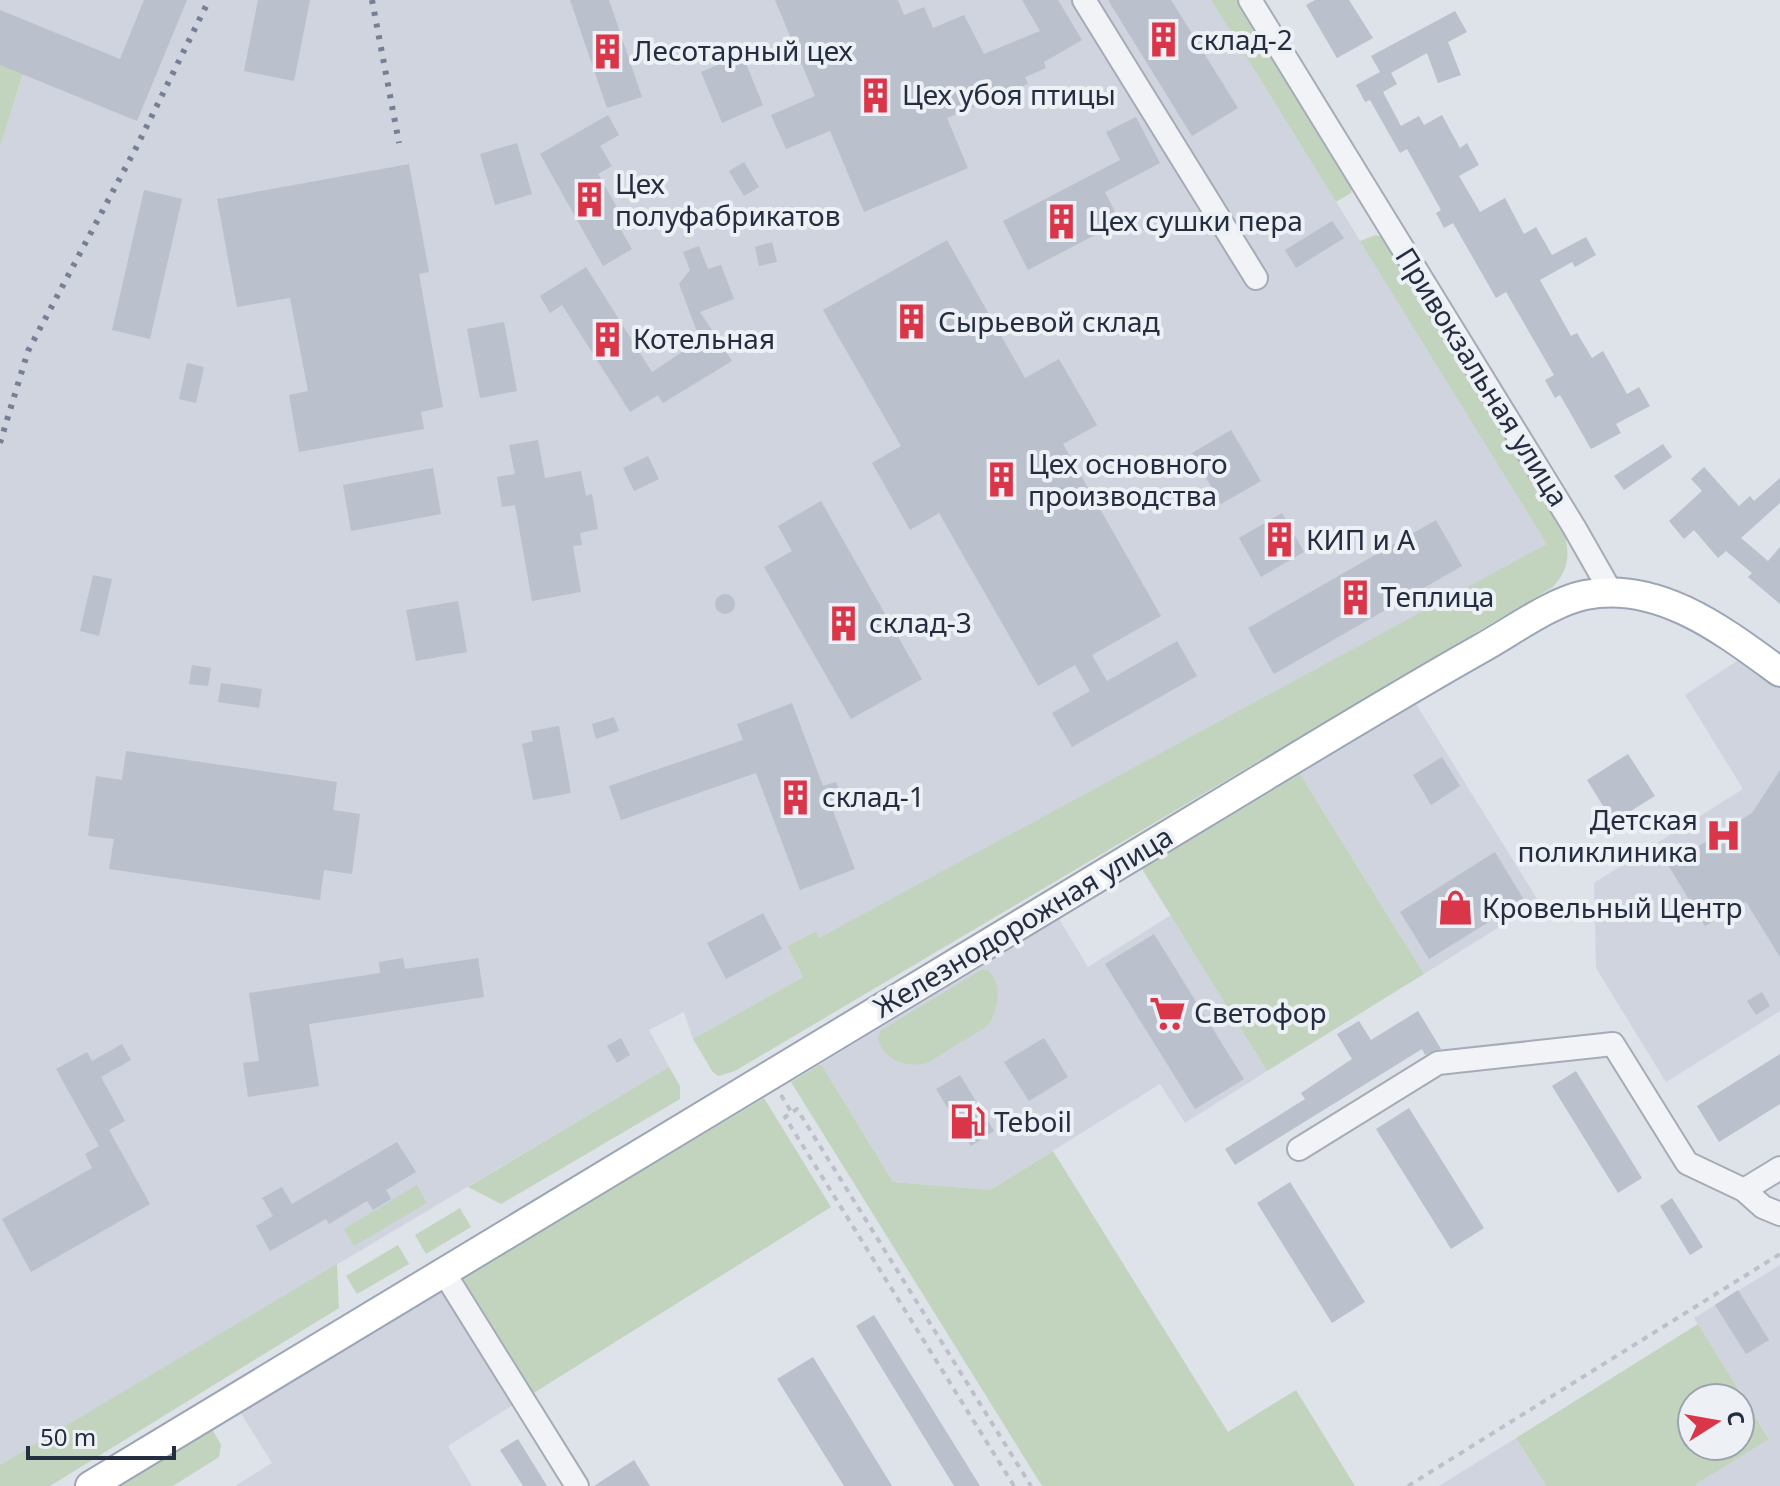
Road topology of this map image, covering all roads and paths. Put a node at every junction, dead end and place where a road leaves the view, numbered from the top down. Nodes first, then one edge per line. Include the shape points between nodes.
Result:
1 (1084, 0) edge
2 (1250, 0) edge
3 (1256, 278) dead end
4 (1611, 592) junction
5 (1780, 672) edge
6 (1299, 1149) dead end
7 (1780, 1168) edge
8 (1744, 1190) junction
9 (1780, 1214) edge
10 (1780, 1254) edge
11 (443, 1271) junction
12 (90, 1486) edge
13 (577, 1486) edge
14 (1014, 1486) edge
15 (1031, 1486) edge
16 (1408, 1486) edge

1 - 3 street
2 - 4 street, Привокзальная улица
4 - 5 main road via 1680,609 1720,629
4 - 11 main road, Железнодорожная улица via 1559,605 1431,677
6 - 8 street via 1438,1063 1613,1044 1687,1163
7 - 8 street
8 - 9 street
10 - 16 path
11 - 12 main road, Железнодорожная улица
11 - 13 street
14 - 15 path via 785,1117 797,1109

